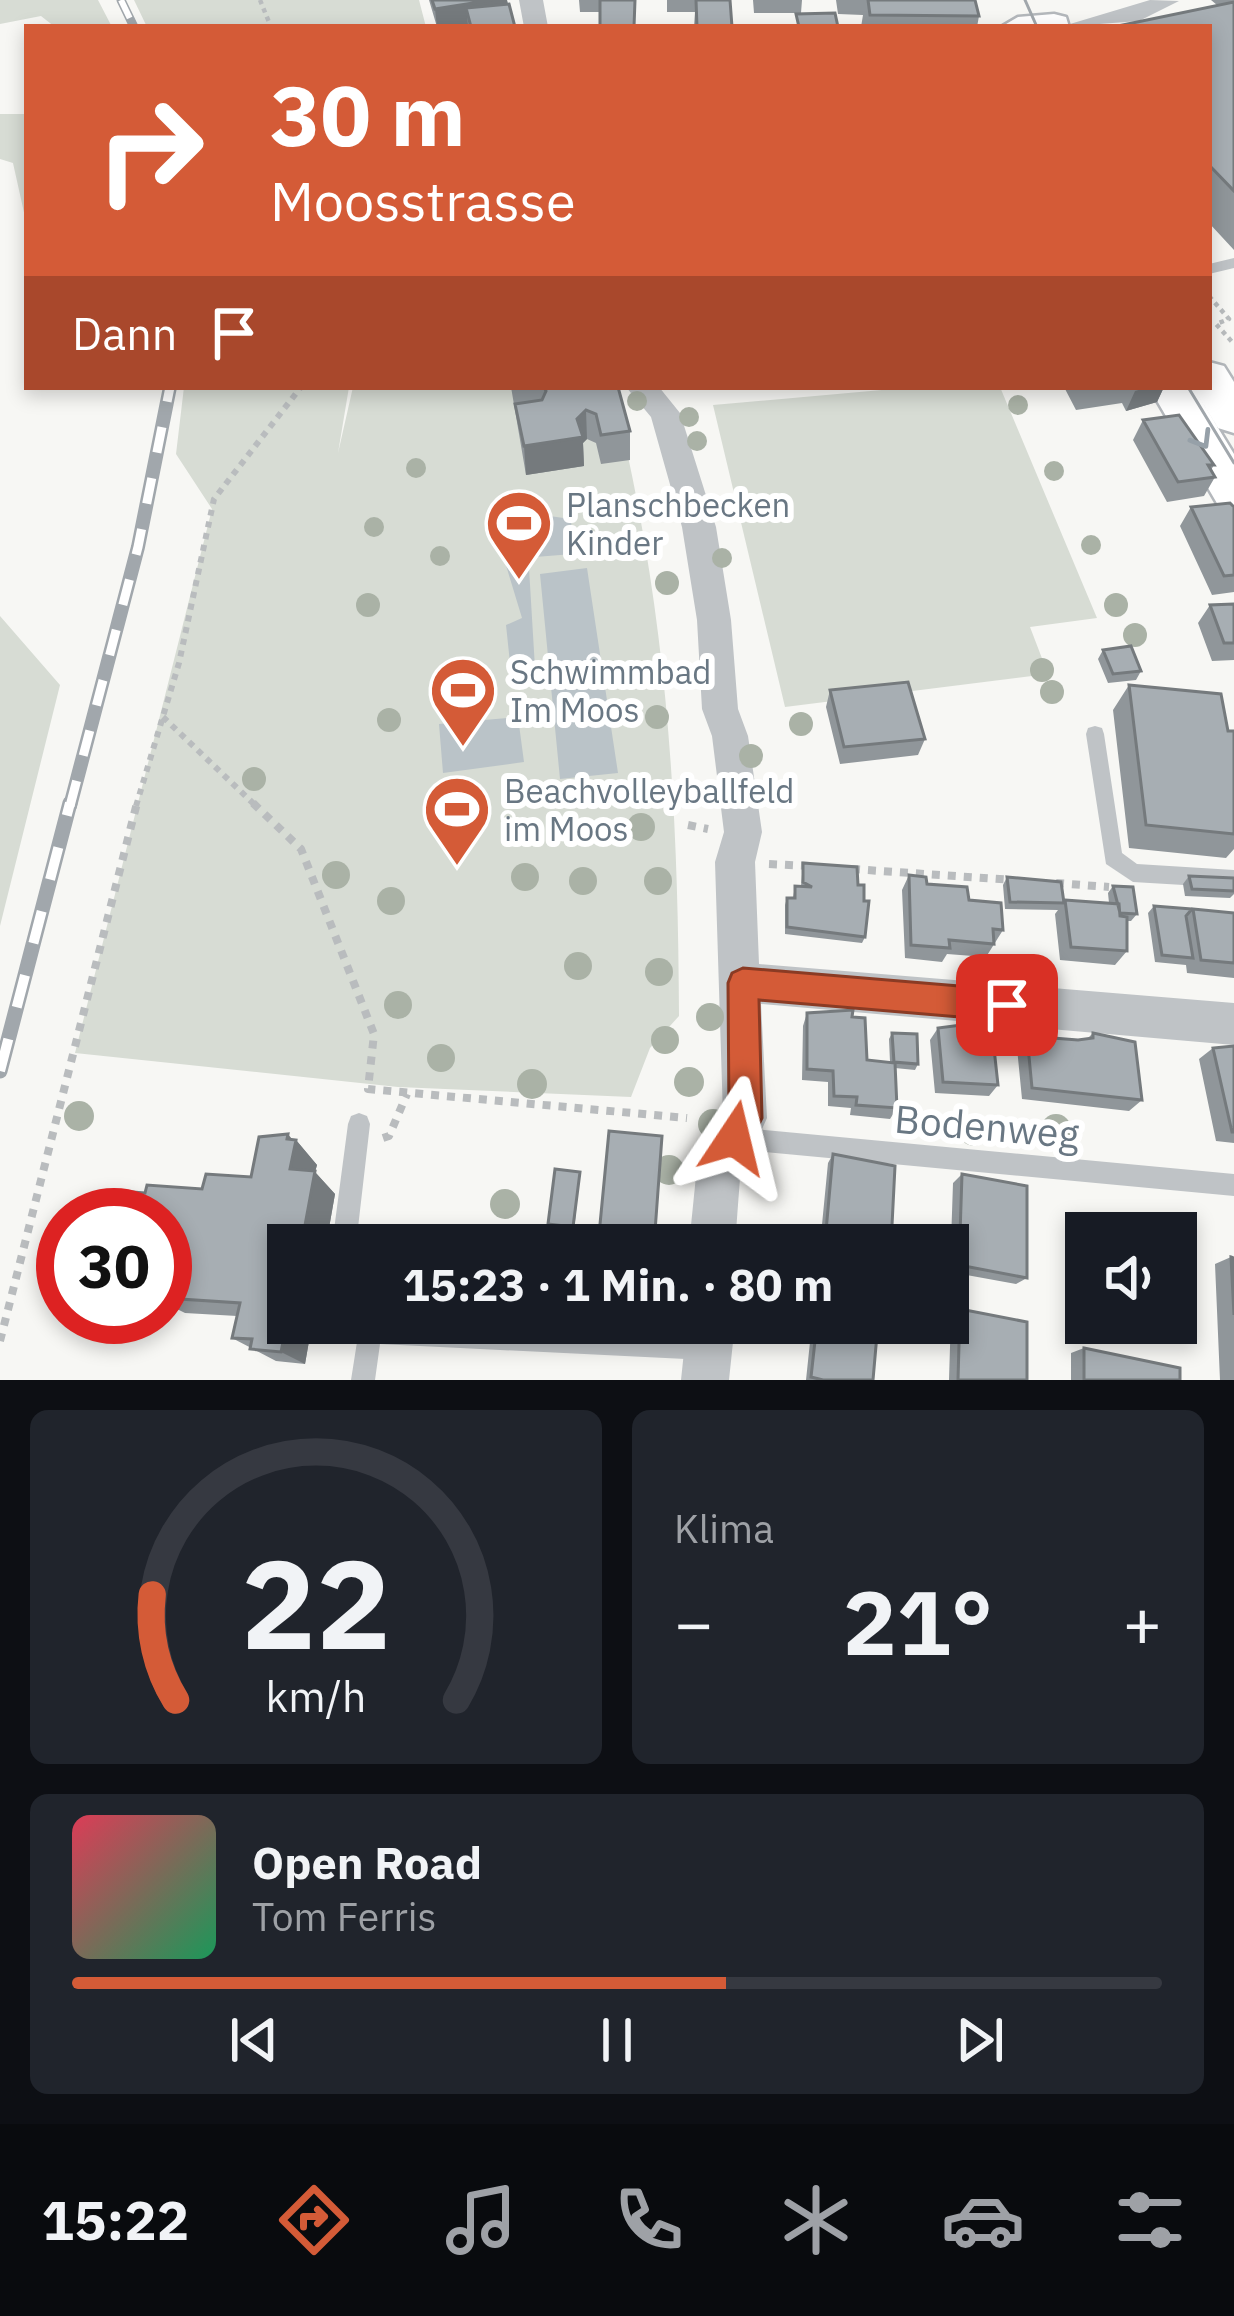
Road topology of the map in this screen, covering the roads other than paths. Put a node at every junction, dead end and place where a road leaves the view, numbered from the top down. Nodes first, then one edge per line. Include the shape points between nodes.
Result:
1 (1117, 0) edge
2 (1146, 0) edge
3 (1171, 2) edge
4 (1061, 18) edge
5 (1212, 382) edge
6 (644, 390) edge
7 (1173, 390) edge
8 (1234, 418) edge
9 (1234, 493) edge
10 (1095, 734) dead end
11 (1234, 879) edge
12 (743, 983) junction
13 (1234, 1024) edge
14 (359, 1124) dead end
15 (734, 1138) junction
16 (1234, 1185) edge
17 (347, 1224) edge
18 (714, 1224) edge
19 (362, 1344) edge
20 (618, 1344) edge
21 (709, 1350) edge
22 (363, 1380) edge

1 - 4 street
2 - 4 street
3 - 4 street via 1145,13
5 - 8 main road
6 - 12 street via 665,413 699,526 743,832 735,862
7 -> 9 main road
10 - 11 lane via 1113,858 1133,872
12 - 13 street
12 - 15 street via 745,1118
14 - 17 lane
15 - 16 lane, Bodenweg
15 - 18 street via 718,1176
19 - 22 lane
20 - 21 lane

